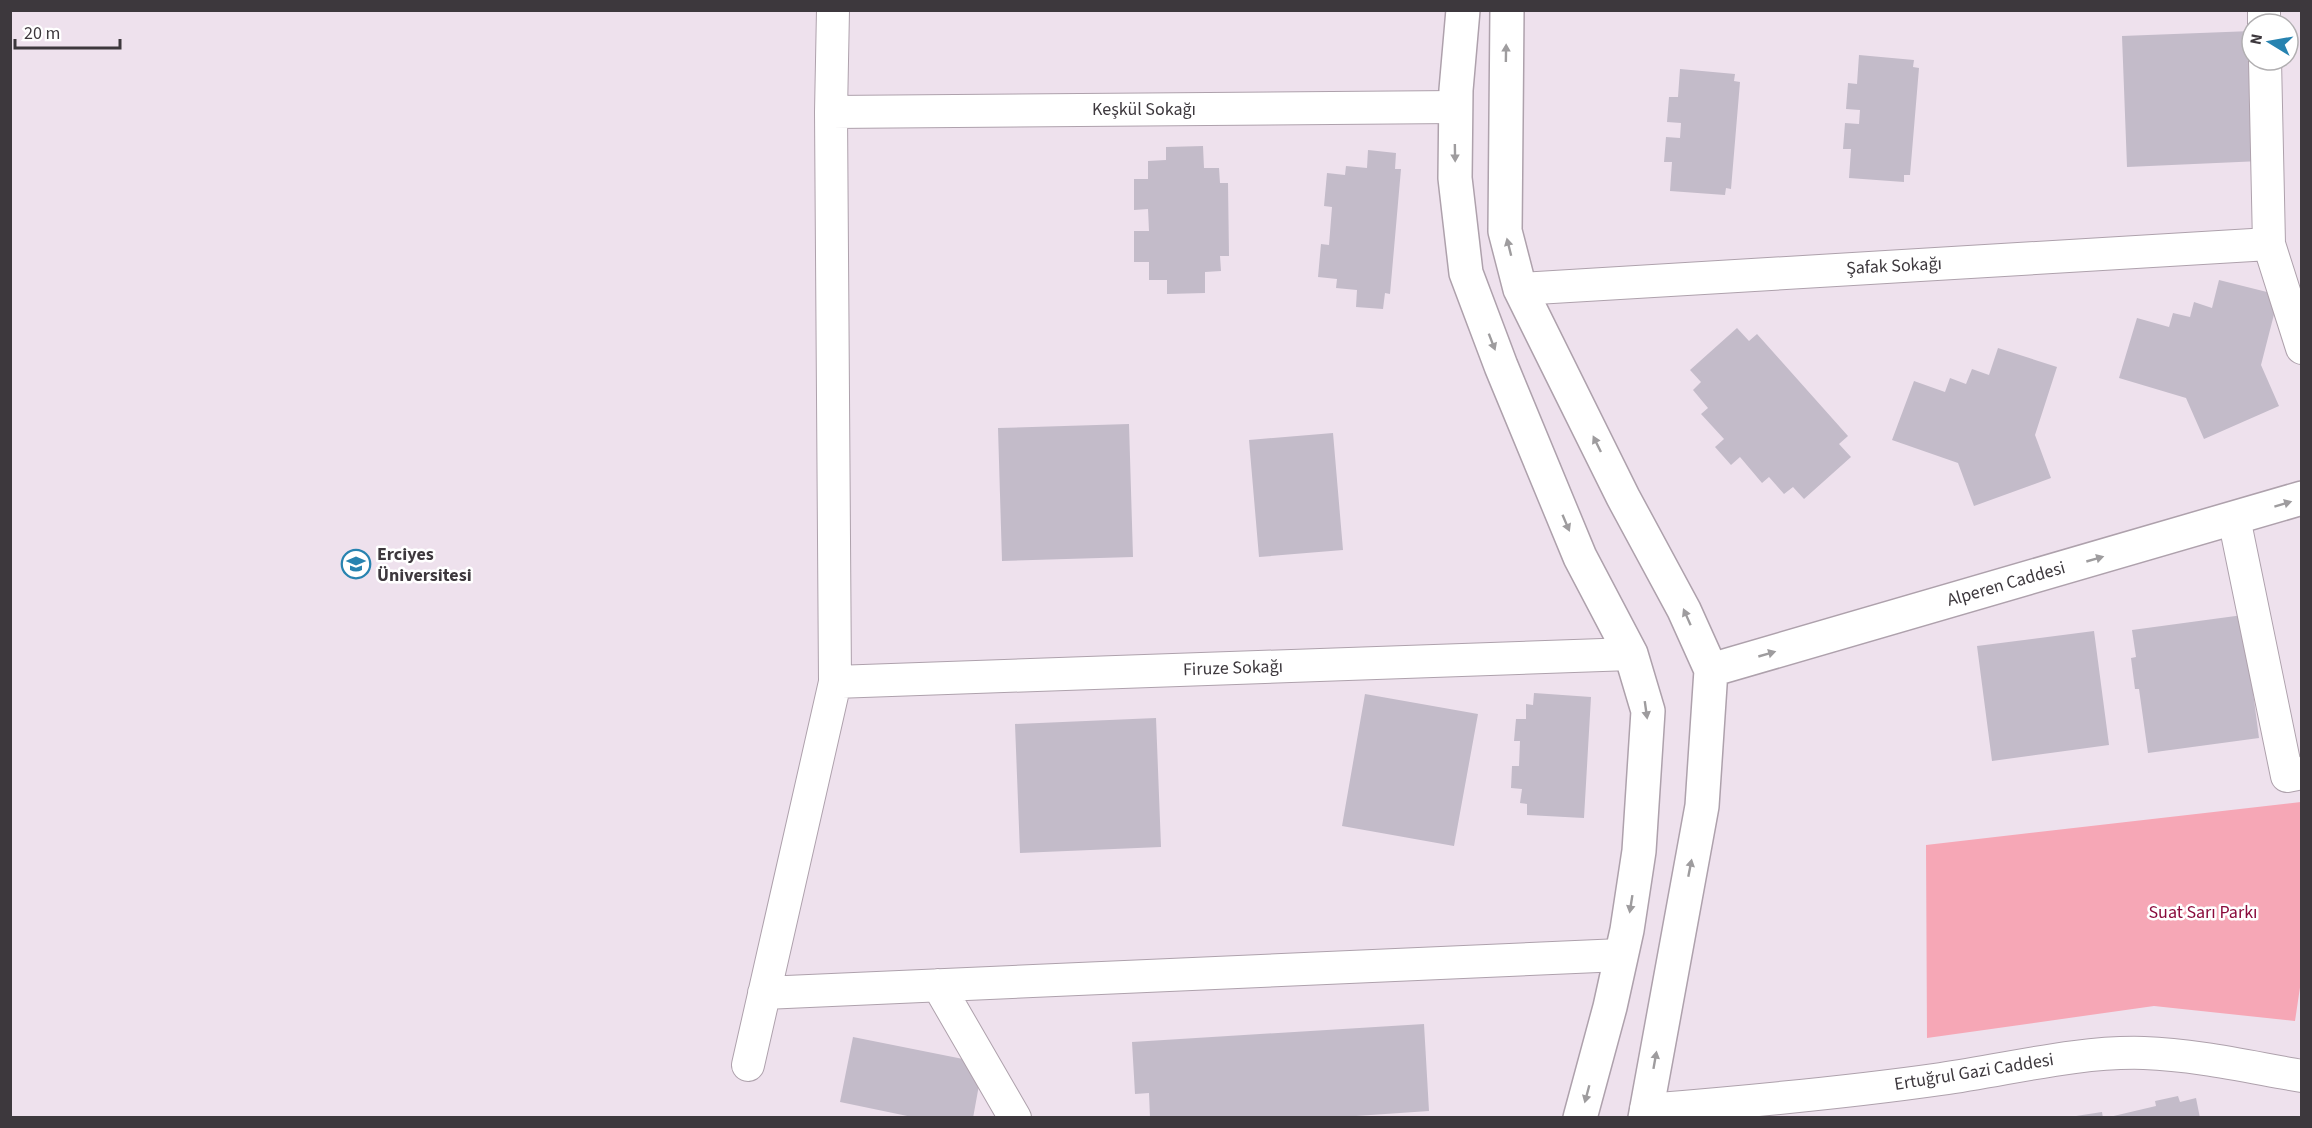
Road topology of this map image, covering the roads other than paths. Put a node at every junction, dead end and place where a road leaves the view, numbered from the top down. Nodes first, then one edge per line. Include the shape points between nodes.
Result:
1 (833, 10) edge
2 (1463, 10) edge
3 (1507, 10) edge
4 (2265, 72) edge
5 (1456, 107) junction
6 (831, 112) junction
7 (2268, 244) junction
8 (1520, 289) junction
9 (2301, 348) edge
10 (2301, 498) edge
11 (2234, 518) junction
12 (1631, 654) junction
13 (1711, 670) junction
14 (835, 682) junction
15 (2301, 773) edge
16 (1621, 955) junction
17 (938, 985) junction
18 (764, 993) junction
19 (748, 1065) dead end
20 (2301, 1076) edge
21 (1646, 1114) edge
22 (1015, 1118) edge
23 (1581, 1118) edge

1 - 6 street
2 - 5 street
8 -> 3 street via 1505,231
4 - 7 street
5 - 6 street, Keşkül Sokağı
5 -> 12 street via 1455,178 1466,273 1580,557
6 - 14 street
7 - 8 street, Şafak Sokağı
7 - 9 street
13 -> 8 street
11 -> 10 street, Alperen Caddesi
13 -> 11 street, Alperen Caddesi
11 - 15 street via 2287,776
12 - 14 street, Firuze Sokağı
12 -> 16 street via 1648,711 1639,851
21 -> 13 street via 1702,806
14 - 18 street
16 - 17 street
16 -> 23 street
17 - 18 street
17 - 22 street
18 - 19 street
20 - 21 street, Ertuğrul Gazi Caddesi via 2194,1058 2094,1054 1901,1085

